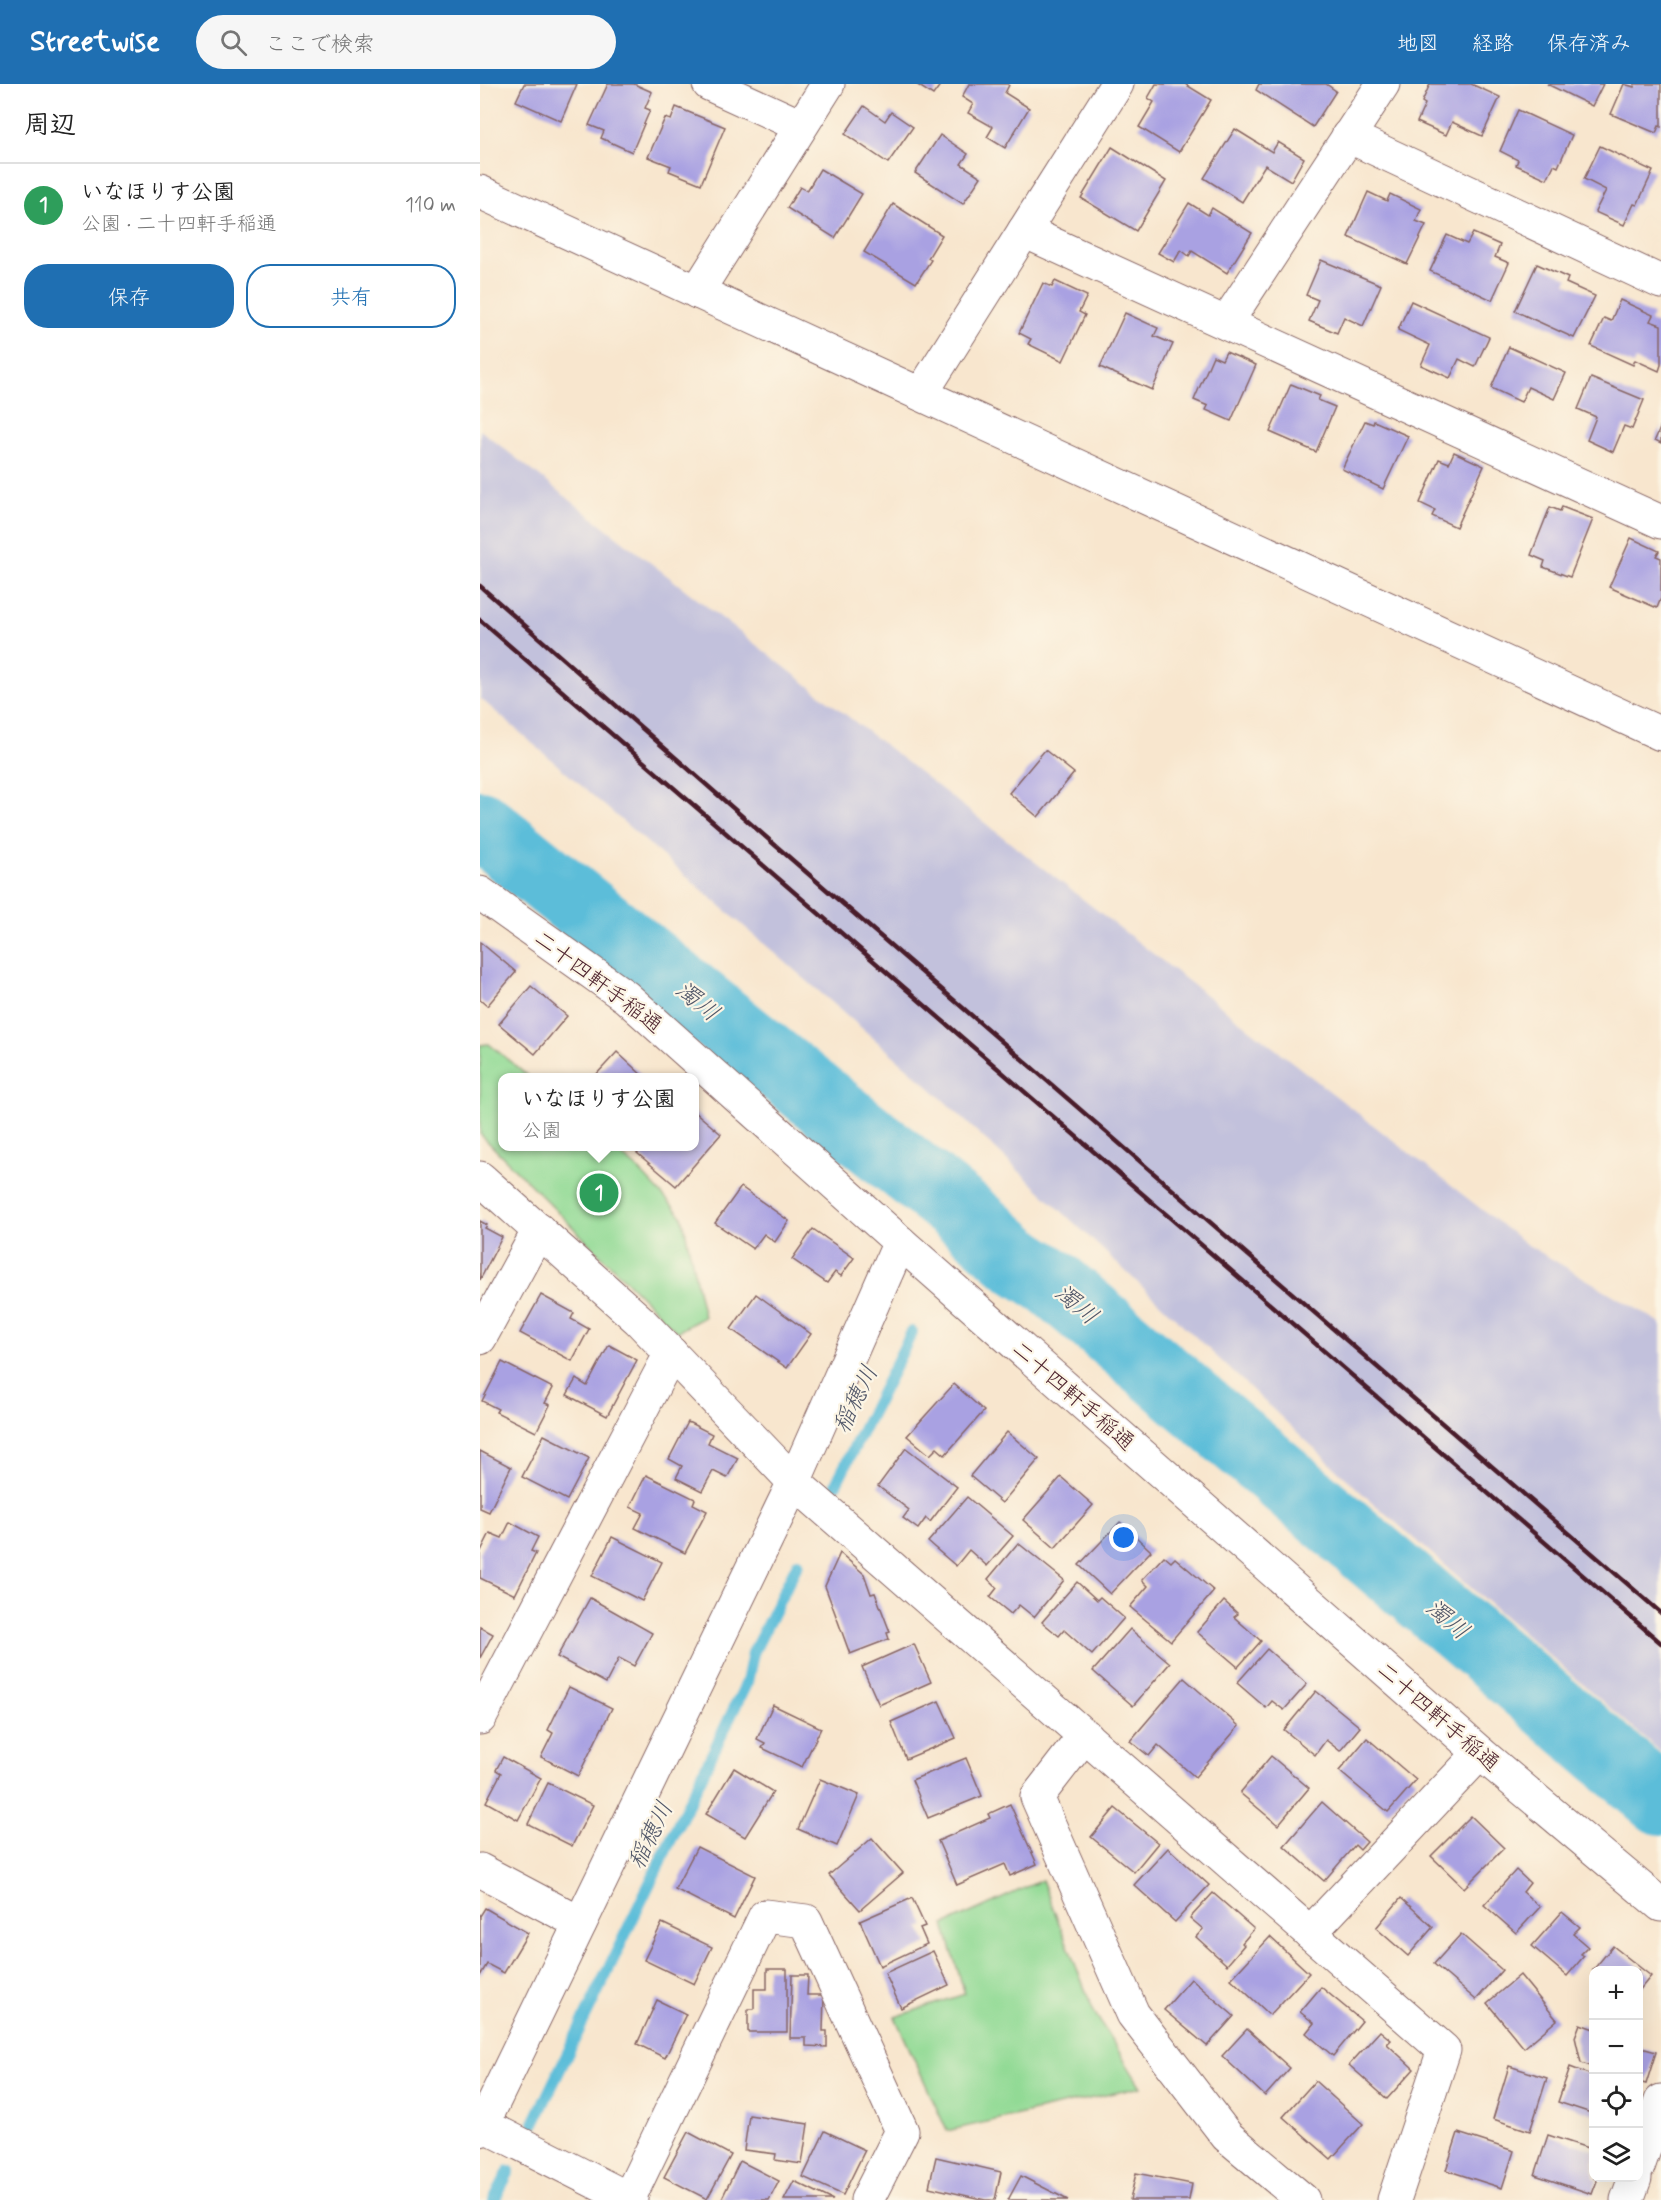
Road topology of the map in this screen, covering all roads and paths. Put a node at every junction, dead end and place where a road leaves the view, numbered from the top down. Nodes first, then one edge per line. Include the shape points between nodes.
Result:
1 (709, 84) edge
2 (828, 84) edge
3 (1118, 84) edge
4 (1383, 84) edge
5 (801, 126) junction
6 (1348, 136) junction
7 (480, 192) edge
8 (1024, 231) junction
9 (1661, 282) edge
10 (698, 292) junction
11 (1226, 323) junction
12 (921, 394) junction
13 (1661, 522) edge
14 (1661, 734) edge
15 (480, 893) edge
16 (480, 1178) edge
17 (539, 1230) junction
18 (900, 1242) junction
19 (480, 1338) edge
20 (671, 1353) junction
21 (794, 1482) junction
22 (480, 1718) edge
23 (1085, 1736) junction
24 (1480, 1753) junction
25 (480, 1870) edge
26 (1661, 1905) edge
27 (580, 1923) junction
28 (1310, 1933) junction
29 (1661, 2101) edge
30 (481, 2127) edge
31 (1643, 2153) edge
32 (1634, 2182) edge
33 (629, 2200) edge
34 (867, 2200) edge
35 (1303, 2200) edge
36 (1394, 2200) edge
37 (1627, 2200) edge

1 - 5 street
2 - 5 street
3 - 8 street
4 - 6 street
5 - 10 street
6 - 9 street
6 - 11 street
7 - 10 street
8 - 11 street
8 - 12 street
10 - 12 street
11 - 13 street
12 - 14 street
15 - 18 street, 二十四軒手稲通 via 626,996
16 - 17 street
17 - 19 street
17 - 20 street
18 - 21 street
18 - 24 street, 二十四軒手稲通
20 - 21 street
20 - 22 street
21 - 23 street
21 - 27 street
23 - 28 street
23 - 35 street via 1037,1797 1133,2014 1227,2136
24 - 26 street, 二十四軒手稲通
24 - 28 street
25 - 27 street
27 - 30 street
28 - 36 street via 1444,2050
29 - 31 street
30 - 33 street
32 - 37 street
33 - 34 street via 765,1916 806,1922 902,2131

